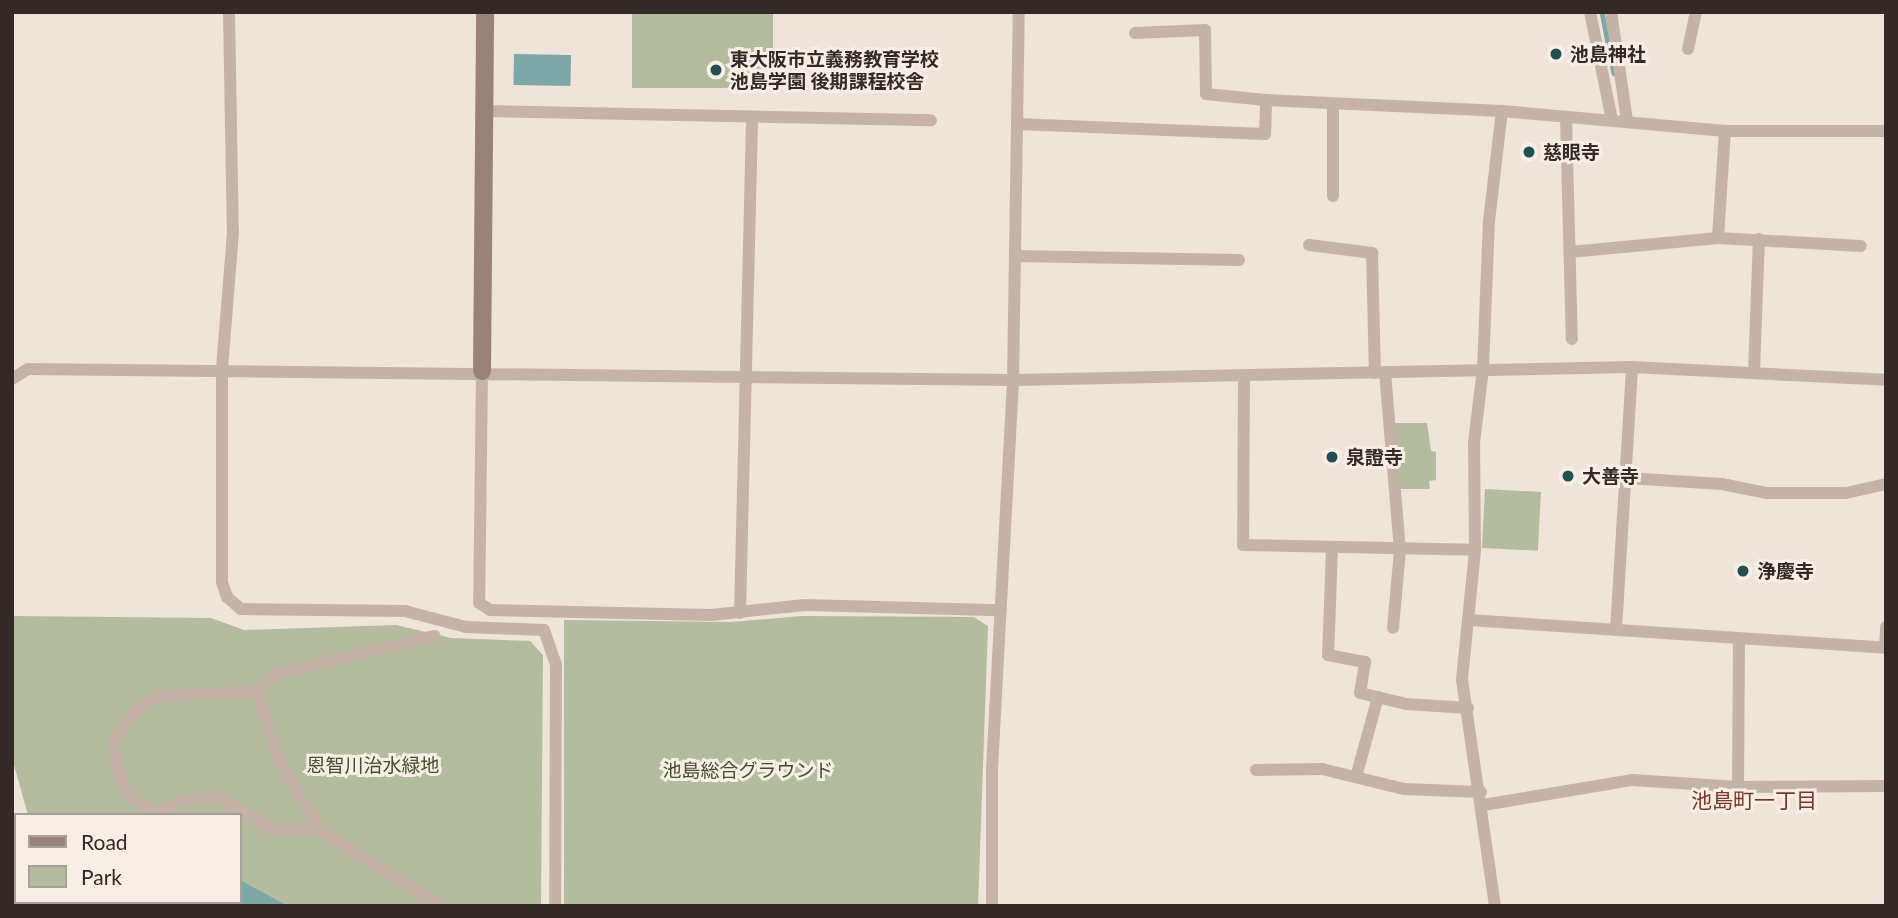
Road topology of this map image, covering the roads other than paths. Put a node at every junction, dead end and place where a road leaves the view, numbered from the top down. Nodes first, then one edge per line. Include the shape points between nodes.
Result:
1 (229, 12) edge
2 (485, 12) edge
3 (1019, 12) edge
4 (1590, 12) edge
5 (1611, 12) edge
6 (1696, 12) edge
7 (1135, 33) dead end
8 (1688, 48) dead end
9 (1266, 100) junction
10 (1333, 105) junction
11 (485, 111) junction
12 (1502, 111) junction
13 (1566, 117) junction
14 (752, 119) junction
15 (931, 120) dead end
16 (1612, 120) junction
17 (1627, 121) junction
18 (1017, 124) junction
19 (1725, 131) junction
20 (1886, 131) edge
21 (1333, 196) dead end
22 (1718, 238) junction
23 (1759, 239) junction
24 (1309, 245) dead end
25 (1861, 246) dead end
26 (1570, 252) junction
27 (1015, 256) junction
28 (1239, 260) dead end
29 (1572, 339) dead end
30 (1632, 367) junction
31 (1483, 369) junction
32 (222, 370) junction
33 (482, 371) junction
34 (746, 373) junction
35 (1380, 373) junction
36 (1754, 373) junction
37 (1244, 376) junction
38 (12, 379) edge
39 (1013, 380) junction
40 (1886, 380) edge
41 (1627, 478) junction
42 (1886, 485) edge
43 (1332, 548) junction
44 (1400, 550) junction
45 (1475, 550) junction
46 (560, 610) junction
47 (1001, 610) junction
48 (740, 614) junction
49 (1469, 620) junction
50 (1886, 627) edge
51 (1393, 628) dead end
52 (544, 630) junction
53 (1616, 630) junction
54 (434, 636) dead end
55 (1739, 641) junction
56 (1885, 648) edge
57 (256, 692) junction
58 (1378, 697) junction
59 (1468, 708) junction
60 (1256, 770) dead end
61 (1356, 777) junction
62 (1886, 786) edge
63 (1738, 787) junction
64 (1482, 799) junction
65 (320, 830) junction
66 (440, 906) edge
67 (555, 906) edge
68 (992, 906) edge
69 (1495, 906) edge

1 - 32 street via 233,232
2 - 11 street
3 - 18 street
4 - 16 street
5 - 17 street
6 - 8 street
7 - 9 street via 1205,30 1206,94
9 - 10 street
9 - 18 street via 1265,134
10 - 12 street
10 - 21 street
11 - 14 street
11 - 33 street
12 - 13 street
12 - 31 street via 1489,221
13 - 16 street
13 - 26 street
14 - 15 street
14 - 34 street
16 - 17 street
17 - 19 street
18 - 27 street
19 - 20 street
19 - 22 street
22 - 23 street
22 - 26 street
23 - 25 street
23 - 36 street
24 - 35 street via 1372,253
26 - 29 street
27 - 28 street
27 - 39 street
30 - 31 street
30 - 36 street
30 - 41 street
31 - 35 street
31 - 45 street via 1474,443
32 - 33 street
32 - 38 street via 28,369
32 - 52 street via 222,582 227,597 241,609 405,611 466,627
33 - 34 street
33 - 46 street via 479,603 490,610
34 - 39 street
34 - 48 street
35 - 37 street
35 - 44 street
36 - 40 street
37 - 39 street
37 - 43 street via 1243,545
39 - 47 street
41 - 42 street via 1767,493 1846,493
41 - 53 street
43 - 44 street
43 - 58 street via 1328,655 1365,662 1360,693
44 - 45 street
44 - 51 street
45 - 49 street
46 - 48 street
46 - 52 street
47 - 48 street via 804,605
47 - 68 street
49 - 53 street
49 - 59 street via 1462,679
50 - 56 street
52 - 67 street via 556,664
53 - 55 street
54 - 57 street via 276,674
55 - 56 street
55 - 63 street
57 - 65 street via 279,761
57 - 65 street via 157,696 137,709 113,744 122,782 132,798 157,813 179,802 217,796 274,830
58 - 59 street
58 - 61 street
59 - 64 street
60 - 61 street via 1322,769
61 - 64 street
62 - 63 street
63 - 64 street via 1633,780
64 - 69 street
65 - 66 street

